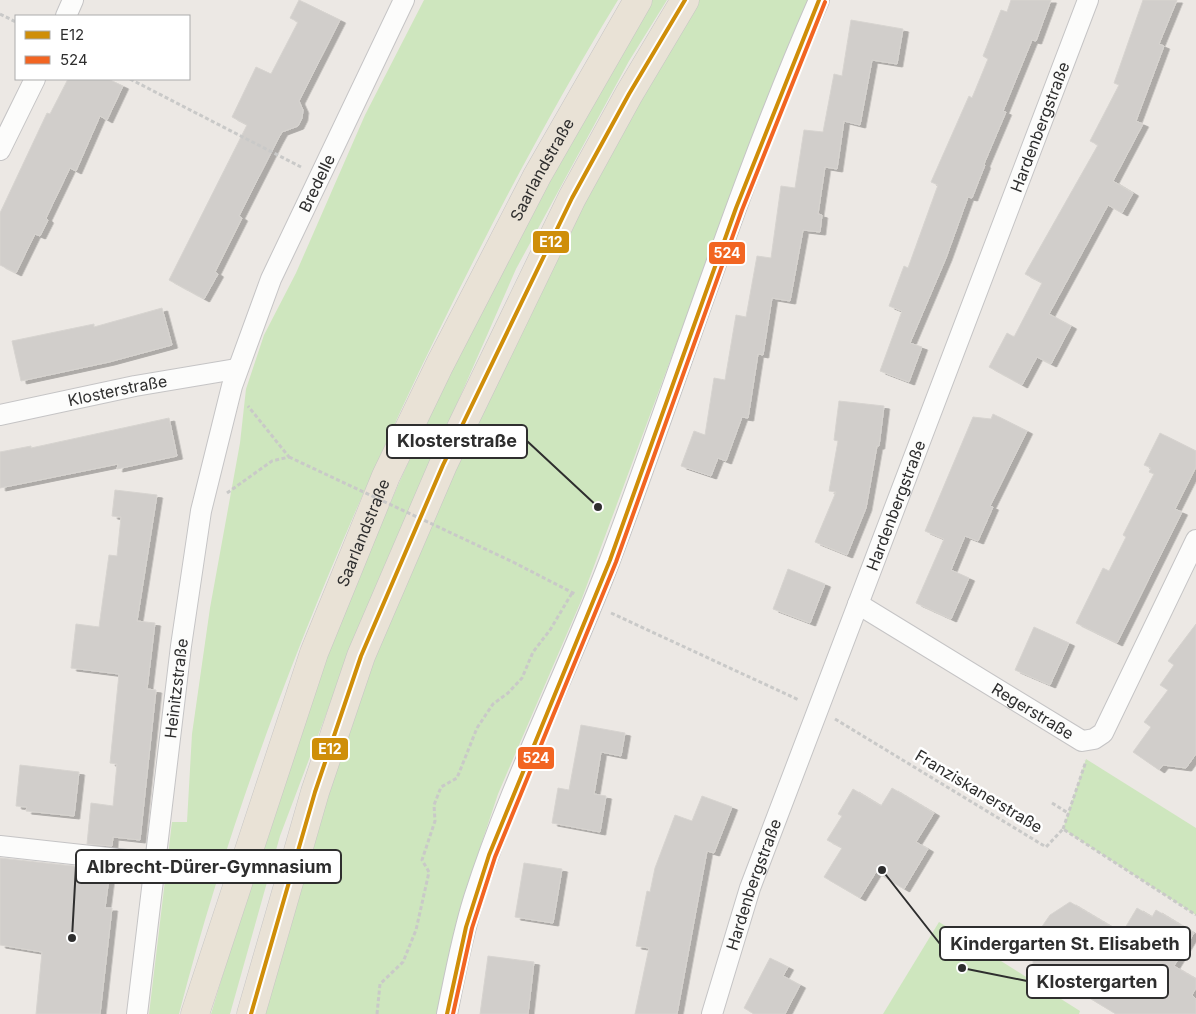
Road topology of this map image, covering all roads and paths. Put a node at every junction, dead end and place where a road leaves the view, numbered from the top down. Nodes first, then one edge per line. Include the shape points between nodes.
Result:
1 (73, 0) edge
2 (404, 0) edge
3 (638, 0) edge
4 (685, 0) edge
5 (819, 0) edge
6 (1088, 0) edge
7 (0, 14) edge
8 (66, 15) edge
9 (15, 22) edge
10 (35, 80) edge
11 (132, 80) edge
12 (0, 150) edge
13 (319, 177) junction
14 (234, 377) junction
15 (0, 415) edge
16 (289, 457) junction
17 (201, 511) junction
18 (1196, 540) edge
19 (572, 593) junction
20 (858, 604) junction
21 (593, 605) junction
22 (819, 709) junction
23 (1094, 740) junction
24 (1052, 803) dead end
25 (1068, 813) junction
26 (1063, 829) junction
27 (0, 846) edge
28 (154, 862) junction
29 (1196, 915) edge
30 (137, 1014) edge
31 (195, 1014) edge
32 (251, 1014) edge
33 (377, 1014) edge
34 (447, 1014) edge
35 (712, 1014) edge

1 - 8 street
2 - 13 street, Bredelle
3 - 31 highway, Saarlandstraße via 537,176 386,476 314,653
4 - 32 highway via 572,198 443,466 361,656 315,792
5 - 21 street via 776,98
6 - 20 street, Hardenbergstraße
7 - 9 path
10 - 12 street
11 - 13 path
13 - 14 street, Bredelle via 271,278
14 - 15 street, Klosterstraße via 135,386
14 - 16 path
14 - 17 street, Heinitzstraße
16 - 17 path via 272,461
16 - 19 path, bridge
17 - 28 street, Heinitzstraße
18 - 23 street, Regerstraße via 1103,732
19 - 21 path
19 - 33 path via 533,652 522,678 493,704 477,728 457,778 441,788 434,804 435,821 422,860 430,872 416,930 403,962 380,984
20 - 22 street, Hardenbergstraße
20 - 23 street, Regerstraße via 1082,740
21 - 22 path
21 - 34 street via 512,794 474,897
22 - 26 path, Franziskanerstraße via 1046,847
22 - 35 street, Hardenbergstraße via 750,888
23 - 25 path
24 - 25 path
25 - 26 path
26 - 29 path, Franziskanerstraße
27 - 28 street
28 - 30 street, Heinitzstraße

